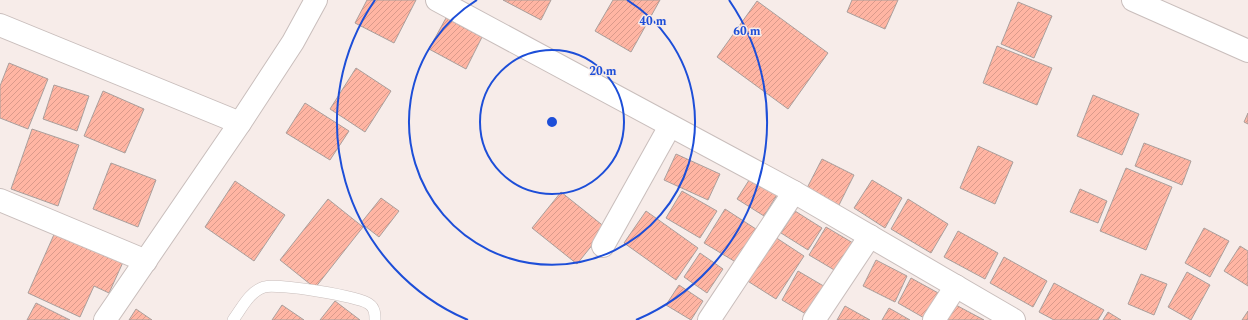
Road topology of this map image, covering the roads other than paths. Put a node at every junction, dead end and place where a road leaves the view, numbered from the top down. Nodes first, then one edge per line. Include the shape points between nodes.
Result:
1 (316, 0) edge
2 (437, 0) edge
3 (1133, 0) edge
4 (0, 26) edge
5 (1248, 51) edge
6 (240, 123) junction
7 (670, 126) junction
8 (794, 192) junction
9 (0, 200) edge
10 (870, 236) junction
11 (603, 246) dead end
12 (146, 261) junction
13 (956, 286) junction
14 (105, 320) edge
15 (233, 320) edge
16 (375, 320) edge
17 (709, 320) edge
18 (814, 320) edge
19 (934, 320) edge
20 (1014, 320) edge

1 - 6 street
2 - 7 street
3 - 5 street
4 - 6 street
6 - 12 street
7 - 8 street
7 - 11 street
8 - 10 street
8 - 17 street
9 - 12 street
10 - 13 street
10 - 18 street
12 - 14 street
13 - 19 street
13 - 20 street
15 - 16 lane via 250,295 265,286 318,291 360,300 370,304 375,311

